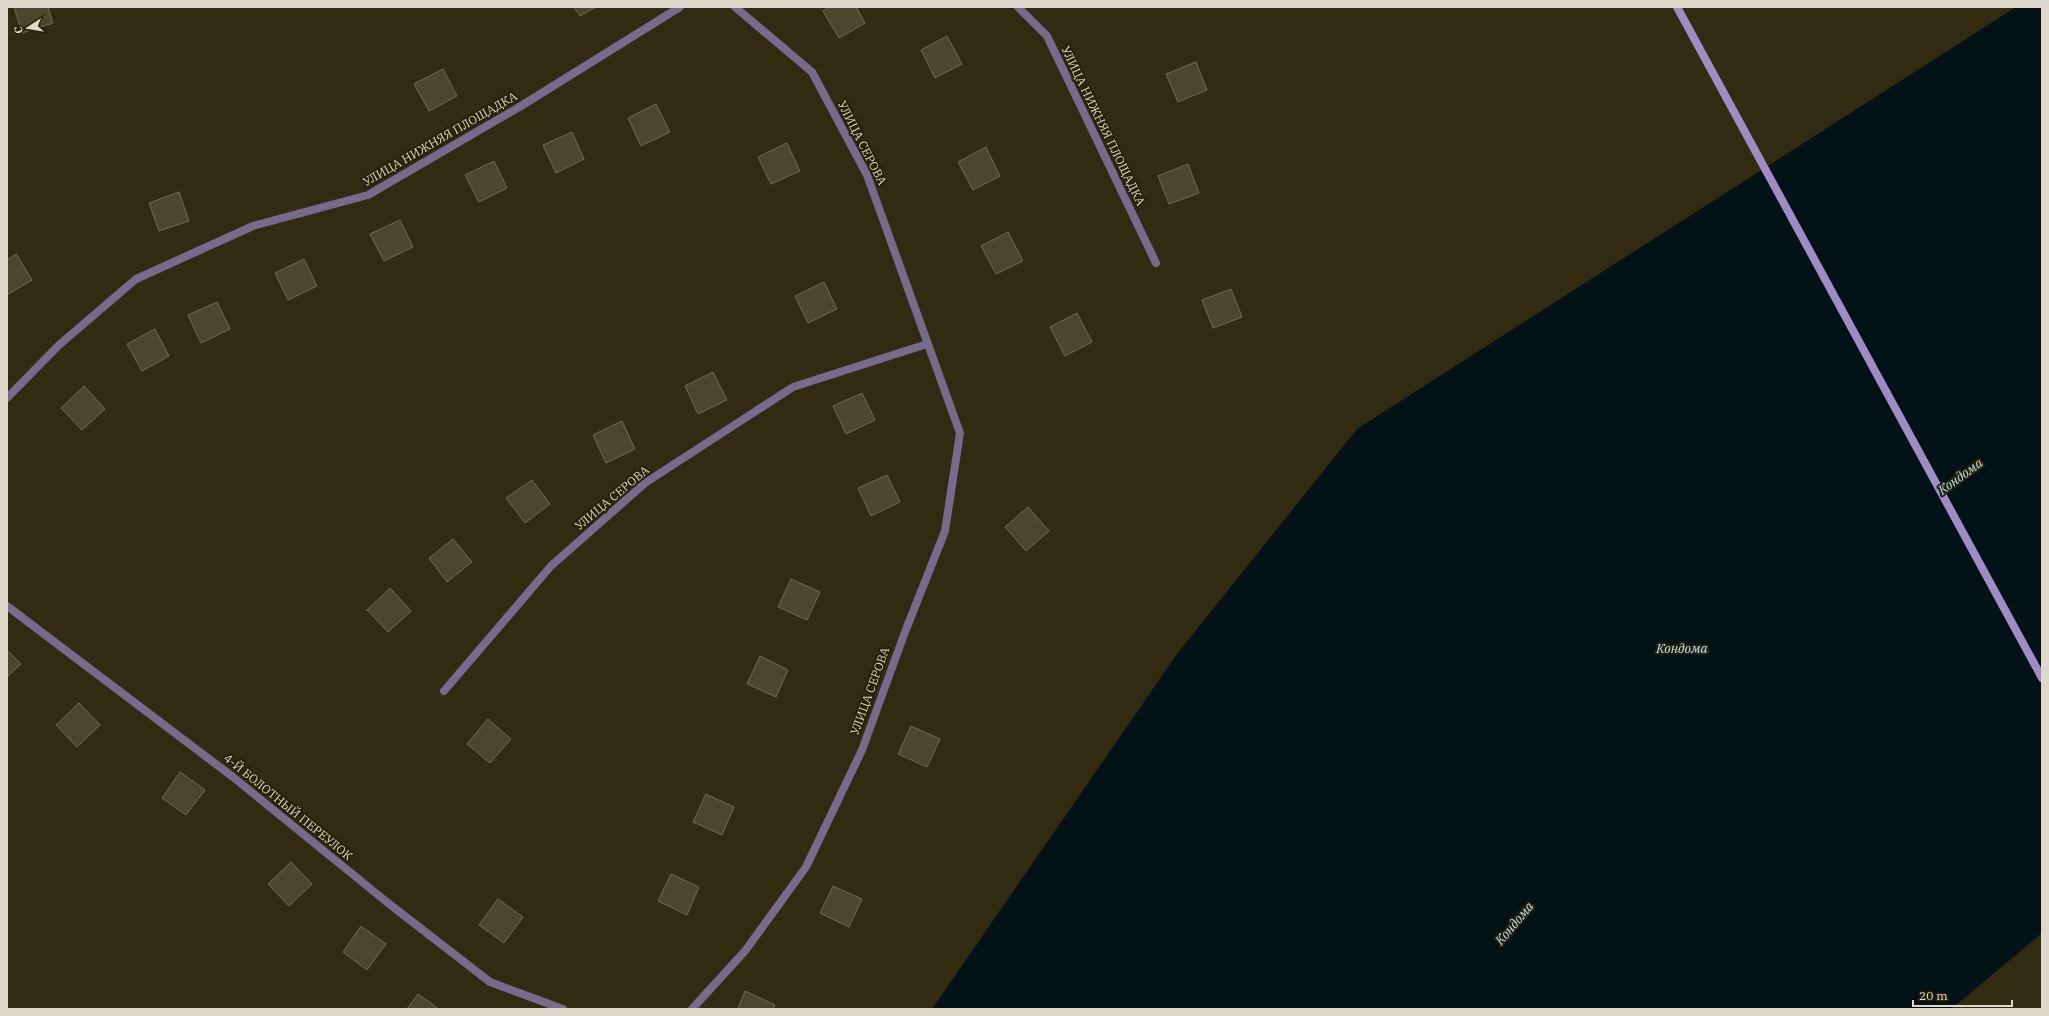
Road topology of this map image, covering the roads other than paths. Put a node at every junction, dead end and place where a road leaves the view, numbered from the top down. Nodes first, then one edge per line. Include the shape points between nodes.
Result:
1 (680, 7) edge
2 (735, 7) edge
3 (1018, 7) edge
4 (1677, 7) edge
5 (1156, 263) dead end
6 (927, 344) junction
7 (7, 398) edge
8 (7, 606) edge
9 (2042, 678) edge
10 (444, 691) dead end
11 (563, 1009) edge
12 (692, 1009) edge

1 - 7 street, УЛИЦА НИЖНЯЯ ПЛОЩАДКА via 521,106 368,195 253,226 136,279 59,345
2 - 6 street, УЛИЦА СЕРОВА via 812,72 867,175
3 - 5 street, УЛИЦА НИЖНЯЯ ПЛОЩАДКА via 1047,36
4 - 9 main road
6 - 10 street, УЛИЦА СЕРОВА via 793,388 645,483 551,566
6 - 12 street, УЛИЦА СЕРОВА via 960,433 945,531 862,750 806,867 745,951
8 - 11 street, 4-Й БОЛОТНЫЙ ПЕРЕУЛОК via 234,777 388,903 490,982

